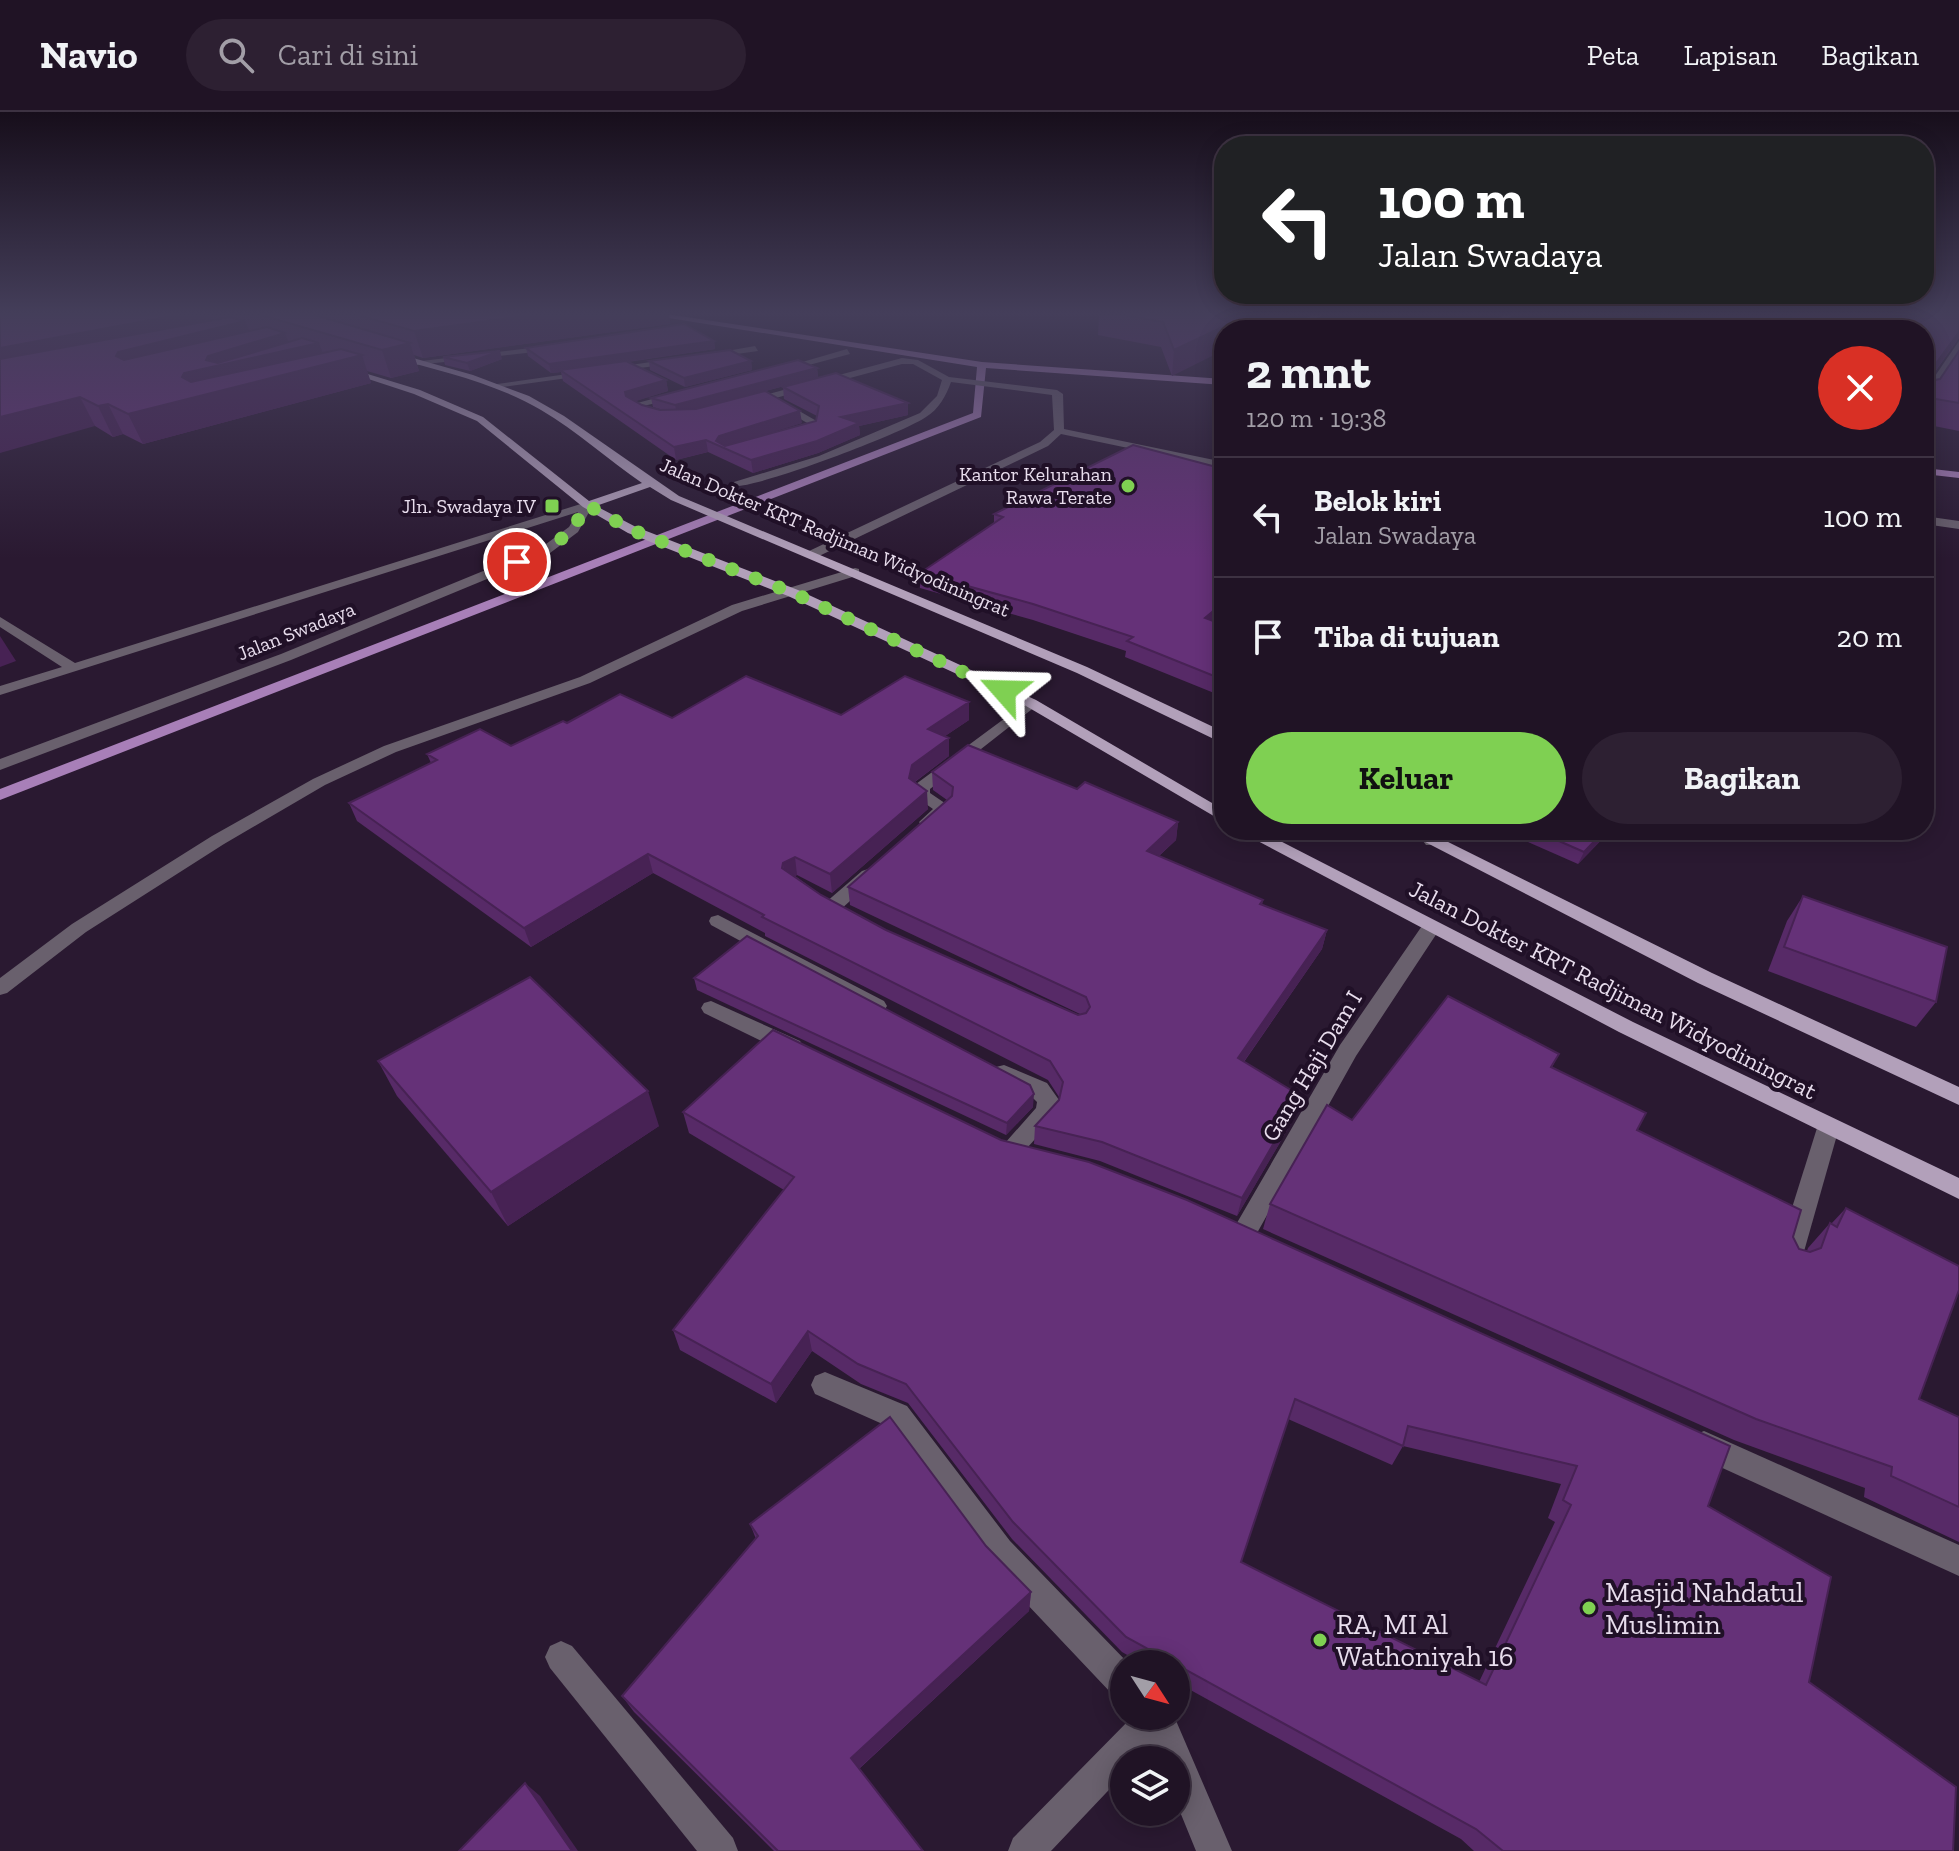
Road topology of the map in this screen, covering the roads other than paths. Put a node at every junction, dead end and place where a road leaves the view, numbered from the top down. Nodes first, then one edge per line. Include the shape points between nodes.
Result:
1 (427, 396) edge
2 (517, 396) edge
3 (672, 396) edge
4 (771, 396) edge
5 (941, 396) edge
6 (1058, 396) edge
7 (768, 397) junction
8 (753, 401) edge
9 (647, 411) edge
10 (1059, 431) junction
11 (779, 439) edge
12 (1214, 463) edge
13 (649, 484) junction
14 (738, 484) dead end
15 (587, 505) junction
16 (1934, 521) edge
17 (1959, 525) edge
18 (813, 554) junction
19 (855, 572) junction
20 (793, 593) junction
21 (0, 621) edge
22 (74, 668) junction
23 (0, 691) edge
24 (1031, 703) junction
25 (1214, 733) edge
26 (0, 765) edge
27 (1214, 811) edge
28 (919, 830) edge
29 (1265, 840) edge
30 (1448, 840) edge
31 (886, 859) edge
32 (832, 905) edge
33 (718, 921) dead end
34 (1431, 927) junction
35 (0, 988) edge
36 (711, 1008) dead end
37 (900, 1019) edge
38 (820, 1060) edge
39 (988, 1065) edge
40 (1959, 1097) edge
41 (1828, 1128) junction
42 (983, 1138) edge
43 (1010, 1151) junction
44 (1037, 1157) edge
45 (1959, 1189) edge
46 (1271, 1248) edge
47 (1788, 1262) edge
48 (825, 1385) dead end
49 (1687, 1437) edge
50 (1959, 1561) edge
51 (561, 1657) dead end
52 (1110, 1667) edge
53 (1143, 1730) edge
54 (1190, 1794) edge
55 (720, 1851) edge
56 (1026, 1851) edge
57 (1214, 1851) edge

1 - 15 main road via 480,419
2 - 13 main road, Jalan Dokter KRT Radjiman Widyodiningrat via 565,421
3 - 9 street via 635,405
4 - 7 street
5 - 14 street via 923,415 823,458
6 - 10 street
7 - 8 street
7 - 11 street via 815,423
10 - 12 street
10 - 18 street via 1044,444
13 - 15 main road
13 - 18 main road, Jalan Dokter KRT Radjiman Widyodiningrat
15 - 20 main road via 632,530
15 - 22 street
15 - 26 street, Jalan Swadaya via 574,529 546,550 286,657
16 - 17 street
18 - 19 main road, Jalan Dokter KRT Radjiman Widyodiningrat
19 - 20 street
19 - 25 main road, Jalan Dokter KRT Radjiman Widyodiningrat
20 - 24 main road
20 - 35 street via 737,608 585,680 390,749 319,782 79,928
21 - 22 street
22 - 23 street
24 - 27 main road
24 - 28 street via 922,787 921,795 944,808
29 - 34 main road, Jalan Dokter KRT Radjiman Widyodiningrat
30 - 40 main road via 1705,978
31 - 32 street
33 - 37 street
34 - 41 main road, Jalan Dokter KRT Radjiman Widyodiningrat
34 - 46 street, Gang Haji Dam I via 1231,1229
36 - 38 street
39 - 43 street via 1039,1089 1048,1100 1047,1111
41 - 45 main road, Jalan Dokter KRT Radjiman Widyodiningrat
41 - 47 street
42 - 43 street
43 - 44 street
48 - 52 street via 897,1416 999,1552
49 - 50 street
51 - 55 street
53 - 56 street
54 - 57 street

